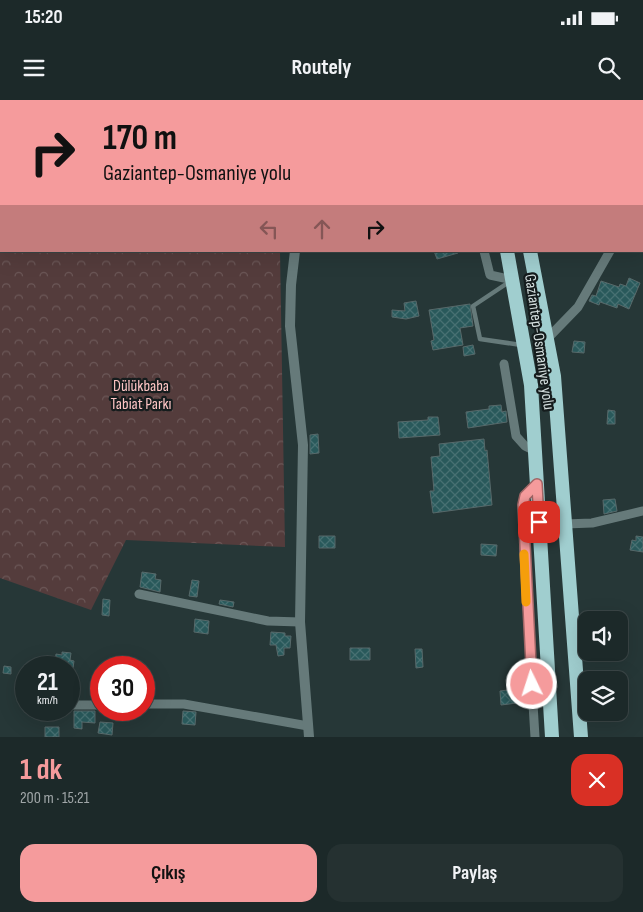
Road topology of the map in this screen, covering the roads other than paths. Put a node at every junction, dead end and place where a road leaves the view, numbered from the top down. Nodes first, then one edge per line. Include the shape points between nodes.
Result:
1 (295, 252) edge
2 (484, 252) edge
3 (507, 252) edge
4 (530, 252) edge
5 (609, 252) edge
6 (512, 280) junction
7 (547, 340) junction
8 (524, 345) junction
9 (504, 364) dead end
10 (535, 451) junction
11 (537, 484) junction
12 (643, 512) edge
13 (565, 524) junction
14 (139, 594) dead end
15 (300, 622) junction
16 (155, 704) edge
17 (308, 732) edge
18 (536, 737) edge
19 (552, 737) edge
20 (581, 737) edge

1 - 15 street via 290,326 303,445
2 - 6 street via 490,275
3 - 6 highway, Gaziantep-Osmaniye yolu
4 - 7 highway, Gaziantep-Osmaniye yolu
5 - 7 street via 578,307
6 - 8 highway, Gaziantep-Osmaniye yolu
6 - 8 lane via 473,306 480,339
7 - 13 highway, Gaziantep-Osmaniye yolu via 554,376
8 - 10 highway, Gaziantep-Osmaniye yolu via 531,385
9 - 10 street via 516,436
10 - 11 highway, Gaziantep-Osmaniye yolu
11 - 18 street via 525,496 523,505
11 - 19 highway, Gaziantep-Osmaniye yolu
12 - 13 street
13 - 20 highway, Gaziantep-Osmaniye yolu
14 - 15 street via 268,621
15 - 17 street
16 - 17 street via 184,704

